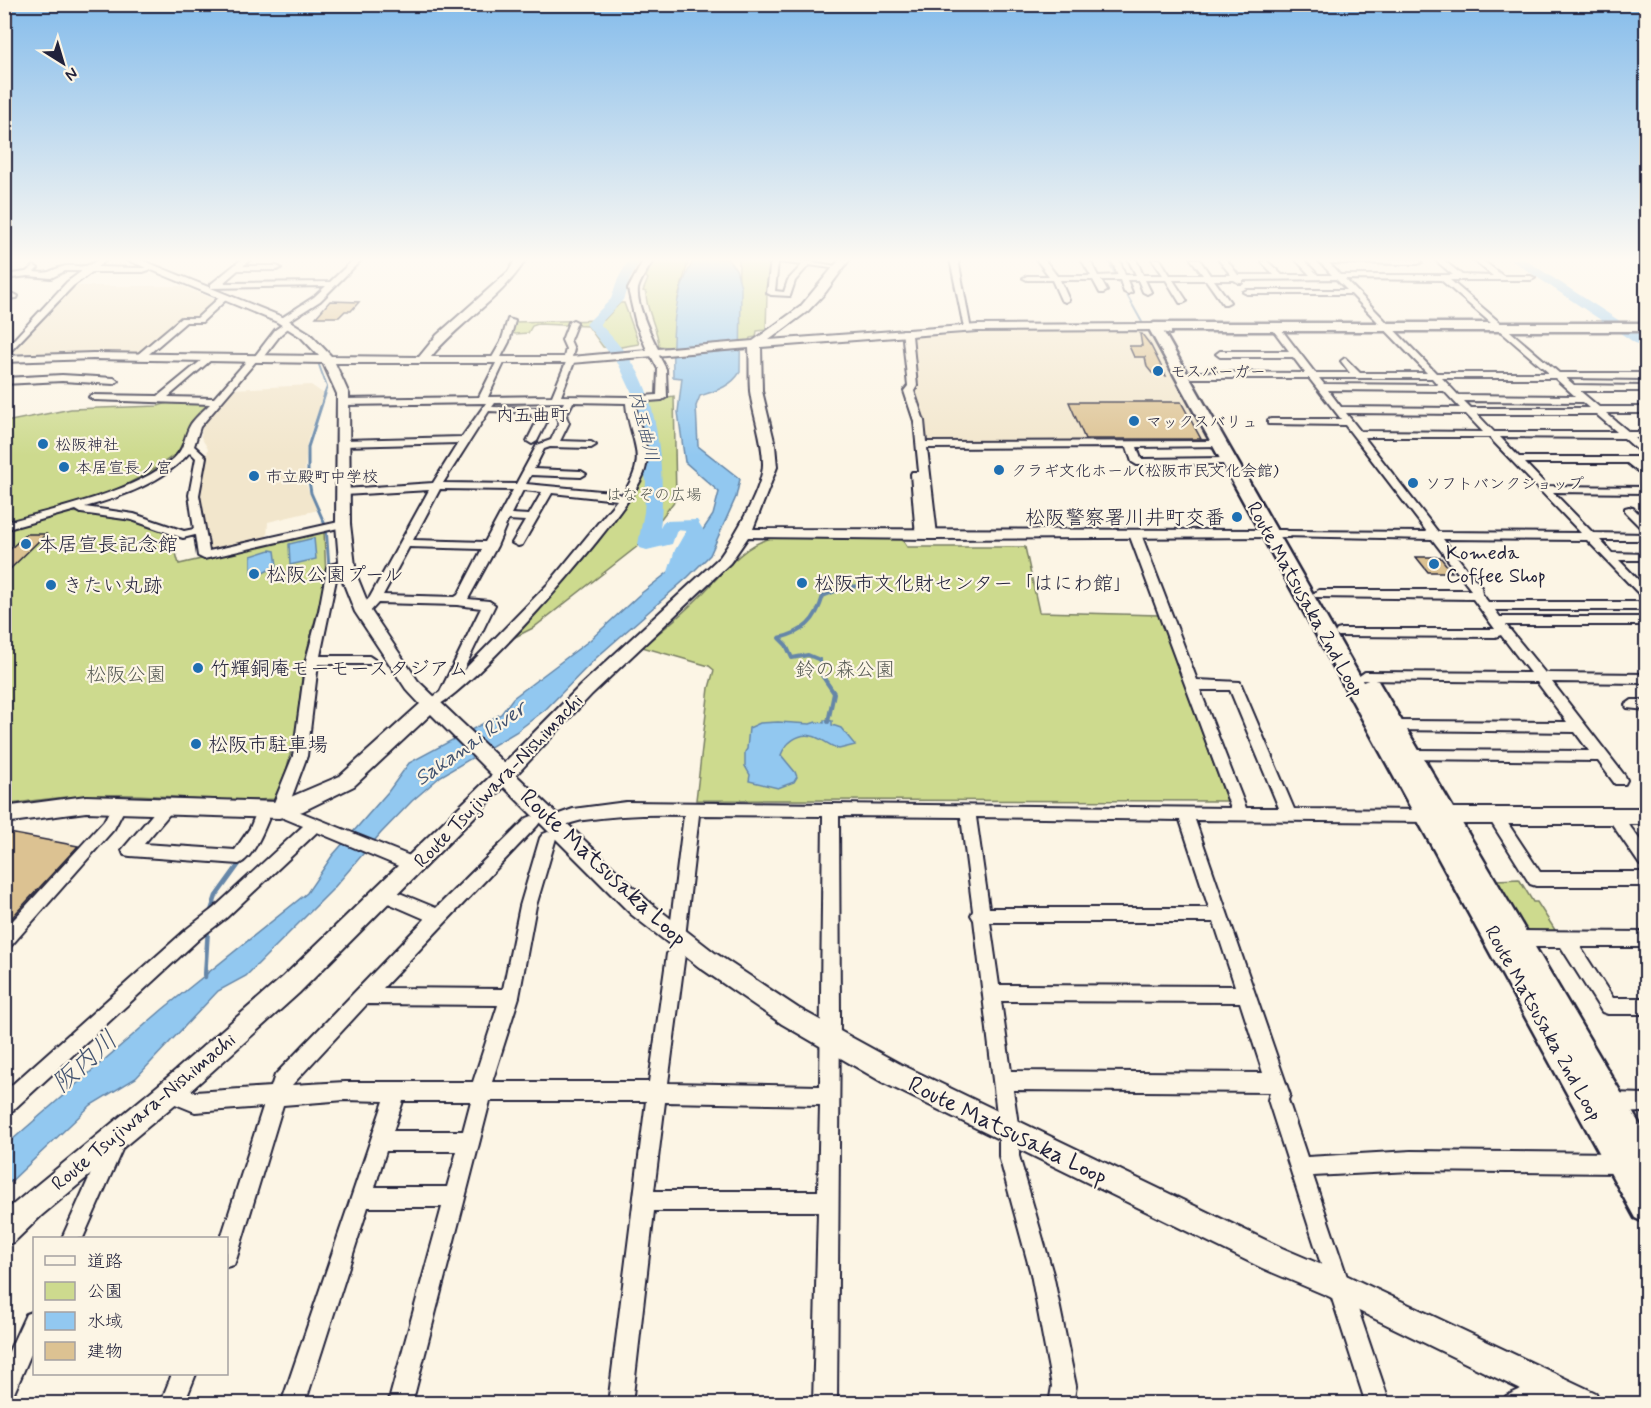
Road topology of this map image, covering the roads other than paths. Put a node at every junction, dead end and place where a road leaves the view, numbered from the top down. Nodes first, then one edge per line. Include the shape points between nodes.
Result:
1 (34, 325) edge
2 (178, 325) edge
3 (284, 325) edge
4 (289, 325) edge
5 (455, 325) edge
6 (510, 325) edge
7 (572, 325) edge
8 (641, 325) edge
9 (784, 325) edge
10 (967, 325) edge
11 (1386, 325) edge
12 (1497, 325) edge
13 (968, 328) junction
14 (1161, 329) junction
15 (1390, 329) junction
16 (1503, 330) junction
17 (1641, 330) edge
18 (1278, 331) junction
19 (905, 332) junction
20 (755, 345) junction
21 (654, 354) junction
22 (1220, 354) dead end
23 (1295, 354) junction
24 (140, 357) junction
25 (4, 358) edge
26 (208, 358) junction
27 (256, 358) junction
28 (327, 358) junction
29 (571, 360) junction
30 (422, 361) junction
31 (497, 361) junction
32 (1345, 361) dead end
33 (1191, 375) junction
34 (1312, 375) junction
35 (1358, 376) junction
36 (1434, 376) junction
37 (1557, 376) junction
38 (1647, 376) edge
39 (4, 381) edge
40 (114, 381) dead end
41 (606, 387) dead end
42 (1321, 387) junction
43 (1445, 388) junction
44 (1571, 388) junction
45 (1640, 388) dead end
46 (94, 397) dead end
47 (1455, 398) junction
48 (160, 399) junction
49 (555, 399) junction
50 (570, 399) junction
51 (602, 399) junction
52 (1584, 399) junction
53 (633, 400) junction
54 (217, 401) junction
55 (344, 402) junction
56 (487, 402) junction
57 (1338, 410) junction
58 (1647, 410) edge
59 (1467, 411) junction
60 (1598, 411) junction
61 (1271, 422) dead end
62 (1347, 422) junction
63 (1356, 434) junction
64 (1490, 435) junction
65 (1627, 435) junction
66 (1647, 435) edge
67 (464, 440) junction
68 (532, 441) dead end
69 (343, 443) junction
70 (545, 443) junction
71 (591, 445) dead end
72 (1131, 445) junction
73 (917, 446) junction
74 (189, 447) junction
75 (1647, 452) edge
76 (1223, 453) junction
77 (1515, 460) junction
78 (1630, 460) junction
79 (1647, 460) edge
80 (527, 472) junction
81 (581, 474) dead end
82 (1647, 475) edge
83 (436, 486) junction
84 (520, 487) junction
85 (1542, 489) junction
86 (549, 490) junction
87 (1647, 490) edge
88 (344, 492) junction
89 (624, 499) junction
90 (70, 509) junction
91 (1629, 510) dead end
92 (504, 517) junction
93 (532, 518) junction
94 (343, 524) junction
95 (4, 527) edge
96 (1647, 527) edge
97 (200, 531) junction
98 (744, 533) junction
99 (1135, 534) junction
100 (1278, 534) junction
101 (926, 535) junction
102 (1435, 536) junction
103 (1589, 537) junction
104 (1647, 537) edge
105 (405, 543) junction
106 (518, 543) dead end
107 (491, 546) junction
108 (1609, 556) junction
109 (1647, 557) edge
110 (347, 565) junction
111 (1318, 594) junction
112 (1647, 594) edge
113 (1476, 595) junction
114 (375, 599) junction
115 (457, 601) junction
116 (1485, 606) junction
117 (1647, 606) edge
118 (363, 612) junction
119 (1647, 621) edge
120 (1499, 626) junction
121 (1341, 633) junction
122 (312, 660) junction
123 (369, 660) dead end
124 (1365, 677) junction
125 (1540, 678) junction
126 (1647, 678) edge
127 (1194, 685) junction
128 (439, 703) junction
129 (1632, 705) dead end
130 (1647, 705) edge
131 (1395, 726) junction
132 (1579, 727) junction
133 (1410, 755) junction
134 (1601, 756) junction
135 (500, 770) junction
136 (1620, 780) dead end
137 (120, 804) junction
138 (167, 807) junction
139 (272, 810) junction
140 (692, 810) junction
141 (831, 811) junction
142 (968, 812) junction
143 (1186, 814) junction
144 (1241, 814) junction
145 (4, 816) edge
146 (1290, 816) junction
147 (1437, 816) junction
148 (1647, 816) edge
149 (1497, 817) junction
150 (1615, 817) junction
151 (316, 824) junction
152 (544, 827) junction
153 (1647, 860) edge
154 (410, 863) junction
155 (1647, 879) edge
156 (385, 894) junction
157 (979, 915) junction
158 (1220, 915) junction
159 (438, 917) junction
160 (1517, 939) junction
161 (1566, 939) junction
162 (1647, 939) edge
163 (4, 942) edge
164 (676, 946) junction
165 (991, 993) junction
166 (1246, 994) junction
167 (363, 996) junction
168 (510, 997) junction
169 (1647, 1006) edge
170 (830, 1041) junction
171 (1001, 1080) junction
172 (1276, 1083) junction
173 (482, 1091) junction
174 (170, 1092) junction
175 (396, 1092) junction
176 (657, 1092) junction
177 (828, 1096) junction
178 (276, 1097) junction
179 (1611, 1103) junction
180 (1647, 1103) edge
181 (4, 1105) edge
182 (122, 1129) junction
183 (1009, 1131) junction
184 (380, 1141) junction
185 (469, 1142) junction
186 (1623, 1163) junction
187 (1647, 1164) edge
188 (1301, 1167) junction
189 (361, 1197) junction
190 (453, 1197) junction
191 (645, 1201) junction
192 (828, 1201) junction
193 (1647, 1207) edge
194 (4, 1232) edge
195 (73, 1237) edge
196 (228, 1251) edge
197 (1338, 1286) junction
198 (33, 1324) edge
199 (184, 1375) edge
200 (1550, 1388) junction
201 (4, 1390) edge
202 (172, 1404) edge
203 (293, 1404) edge
204 (400, 1404) edge
205 (620, 1404) edge
206 (825, 1404) edge
207 (1061, 1404) edge
208 (1378, 1404) edge
209 (1514, 1404) edge
210 (1585, 1404) edge

1 - 25 street
2 - 24 street
3 - 27 street
4 - 28 main road, Route Matsusaka Loop
5 - 30 main road
6 - 31 street
7 - 29 street via 566,340
8 - 21 main road
9 - 20 main road
10 - 13 street
11 - 15 street
12 - 16 street
13 - 14 main road
13 - 19 main road
14 - 15 main road
14 - 18 main road
14 - 33 main road, Route Matsusaka 2nd Loop
14 - 76 main road, Route Matsusaka 2nd Loop
15 - 16 main road
15 - 18 main road
15 - 36 street
16 - 17 main road
16 - 37 street
18 - 23 street
19 - 20 main road
19 - 73 street via 913,386 909,391 919,421
20 - 21 main road
20 - 98 main road, Route Tsujiwara-Nishimachi via 756,391 770,466
21 - 29 main road
21 - 53 street via 662,369 662,397
22 - 23 street
23 - 34 street
24 - 25 main road
24 - 26 main road
26 - 27 main road
26 - 48 street
27 - 28 main road
27 - 54 street
28 - 30 main road
28 - 55 main road, Route Matsusaka Loop
29 - 31 main road
29 - 49 street
30 - 31 main road
31 - 56 street
32 - 35 street
33 - 34 street
33 - 100 main road, Route Matsusaka 2nd Loop
34 - 35 street
34 - 42 street
35 - 36 street
36 - 37 street
36 - 43 street
37 - 38 street
37 - 44 street
39 - 40 street
41 - 51 street
42 - 43 street
42 - 57 street
43 - 47 street
44 - 45 street
44 - 52 street
46 - 48 street
47 - 52 street
47 - 59 street
48 - 54 street
49 - 50 street
49 - 56 street
50 - 51 street
50 - 70 street via 555,442
51 - 53 street
52 - 60 street
53 - 89 street via 642,464
54 - 74 street via 195,426
55 - 56 street
55 - 69 main road, Route Matsusaka Loop
56 - 67 street
56 - 68 street via 494,410 541,406 536,416 541,423
57 - 59 street
57 - 62 street
58 - 60 street
59 - 60 street
59 - 64 street
60 - 65 street
61 - 62 street
62 - 63 street
63 - 64 street
63 - 102 street
64 - 65 street
64 - 77 street
65 - 66 street
65 - 75 street
67 - 69 street
67 - 83 street
69 - 88 main road, Route Matsusaka Loop
70 - 71 street
70 - 80 street
72 - 73 street
72 - 76 street
72 - 76 street via 1137,462
73 - 101 street
74 - 90 street via 176,462 150,478
74 - 97 street via 201,457 194,495
76 - 100 main road, Route Matsusaka 2nd Loop
77 - 78 street
77 - 85 street
78 - 79 street
78 - 82 street
80 - 81 street
80 - 84 street
83 - 84 street
83 - 88 street
83 - 105 street
84 - 86 street
84 - 92 street
85 - 87 street
85 - 103 street
86 - 89 street
86 - 93 street
88 - 94 main road, Route Matsusaka Loop
89 - 128 street via 556,582
90 - 95 street
90 - 97 street via 126,514 183,535
91 - 96 street
92 - 93 street
92 - 107 street
93 - 106 street
94 - 97 street via 204,556
94 - 110 main road, Route Matsusaka Loop
98 - 101 main road
98 - 135 main road, Route Tsujiwara-Nishimachi via 709,576
99 - 100 main road
99 - 101 main road
99 - 127 street
100 - 102 street
100 - 111 main road, Route Matsusaka 2nd Loop
100 - 147 main road, Route Matsusaka 2nd Loop
102 - 103 street
102 - 113 street via 1478,591 1474,592
103 - 104 street
103 - 108 street
105 - 107 street
105 - 114 street
107 - 115 street via 463,597
108 - 109 street
108 - 112 street
110 - 118 main road, Route Matsusaka Loop
110 - 122 street via 333,568
111 - 113 street
111 - 121 main road, Route Matsusaka 2nd Loop
113 - 116 street
114 - 115 street
114 - 118 street
115 - 128 street via 489,605
116 - 117 street
116 - 120 street
118 - 128 main road, Route Matsusaka Loop via 412,685
119 - 120 street
120 - 121 street via 1495,633
120 - 125 street
121 - 124 main road, Route Matsusaka 2nd Loop
122 - 123 street
122 - 139 street via 300,756
124 - 125 street
124 - 131 main road, Route Matsusaka 2nd Loop
125 - 126 street
125 - 132 street
127 - 144 street
127 - 146 street via 1235,685
128 - 135 main road, Route Matsusaka Loop
128 - 139 main road via 347,781 304,802
129 - 130 street
131 - 132 street
131 - 133 main road, Route Matsusaka 2nd Loop
132 - 134 street
133 - 134 street
133 - 147 main road, Route Matsusaka 2nd Loop
134 - 136 street
135 - 152 main road, Route Matsusaka Loop
135 - 154 main road, Route Tsujiwara-Nishimachi via 495,786
137 - 138 main road
137 - 145 main road via 80,805
137 - 163 street via 109,825
138 - 139 main road
138 - 139 street via 130,850 239,857
139 - 151 street
140 - 141 street
140 - 152 street via 626,808 582,813
140 - 164 street
141 - 142 street
141 - 170 street
142 - 143 street
142 - 157 street
143 - 144 street
143 - 158 street
144 - 146 street
146 - 147 street
147 - 149 main road
147 - 160 main road, Route Matsusaka 2nd Loop
147 - 186 main road, Route Matsusaka 2nd Loop
148 - 150 main road
149 - 150 main road
149 - 155 street via 1536,879
150 - 153 street
151 - 154 street
151 - 181 street
152 - 159 street
152 - 164 main road, Route Matsusaka Loop via 640,908
152 - 168 street
154 - 156 main road, Route Tsujiwara-Nishimachi
156 - 159 street
156 - 174 main road, Route Tsujiwara-Nishimachi via 291,985
157 - 158 street
157 - 165 street
158 - 166 street
159 - 167 street
160 - 161 street
160 - 179 main road, Route Matsusaka 2nd Loop
161 - 162 street
161 - 169 street via 1608,1006
164 - 170 main road, Route Matsusaka Loop
164 - 176 street
165 - 166 street
165 - 171 street
166 - 172 street
167 - 168 street
167 - 178 street via 282,1082
168 - 173 street
170 - 177 street
170 - 183 main road, Route Matsusaka Loop
171 - 172 street
171 - 183 street
172 - 188 street
173 - 175 street
173 - 176 street
173 - 185 street
174 - 178 street via 195,1102
174 - 182 main road, Route Tsujiwara-Nishimachi
175 - 178 street via 345,1091
175 - 184 street
176 - 177 street
176 - 191 street
177 - 192 street
178 - 196 street
179 - 180 street
179 - 187 main road, Route Matsusaka 2nd Loop
182 - 194 main road, Route Tsujiwara-Nishimachi
182 - 195 street
183 - 197 main road, Route Matsusaka Loop
183 - 207 street via 1009,1156 1042,1274 1062,1375
184 - 185 street
184 - 189 street
185 - 190 street
186 - 188 street via 1411,1161
186 - 193 main road, Route Matsusaka 2nd Loop
188 - 197 street
189 - 190 street
189 - 203 street
190 - 204 street
191 - 192 street
191 - 205 street
192 - 206 street
197 - 200 main road, Route Matsusaka Loop
197 - 208 street
198 - 201 street
199 - 202 street
200 - 209 street
200 - 210 main road, Route Matsusaka Loop

